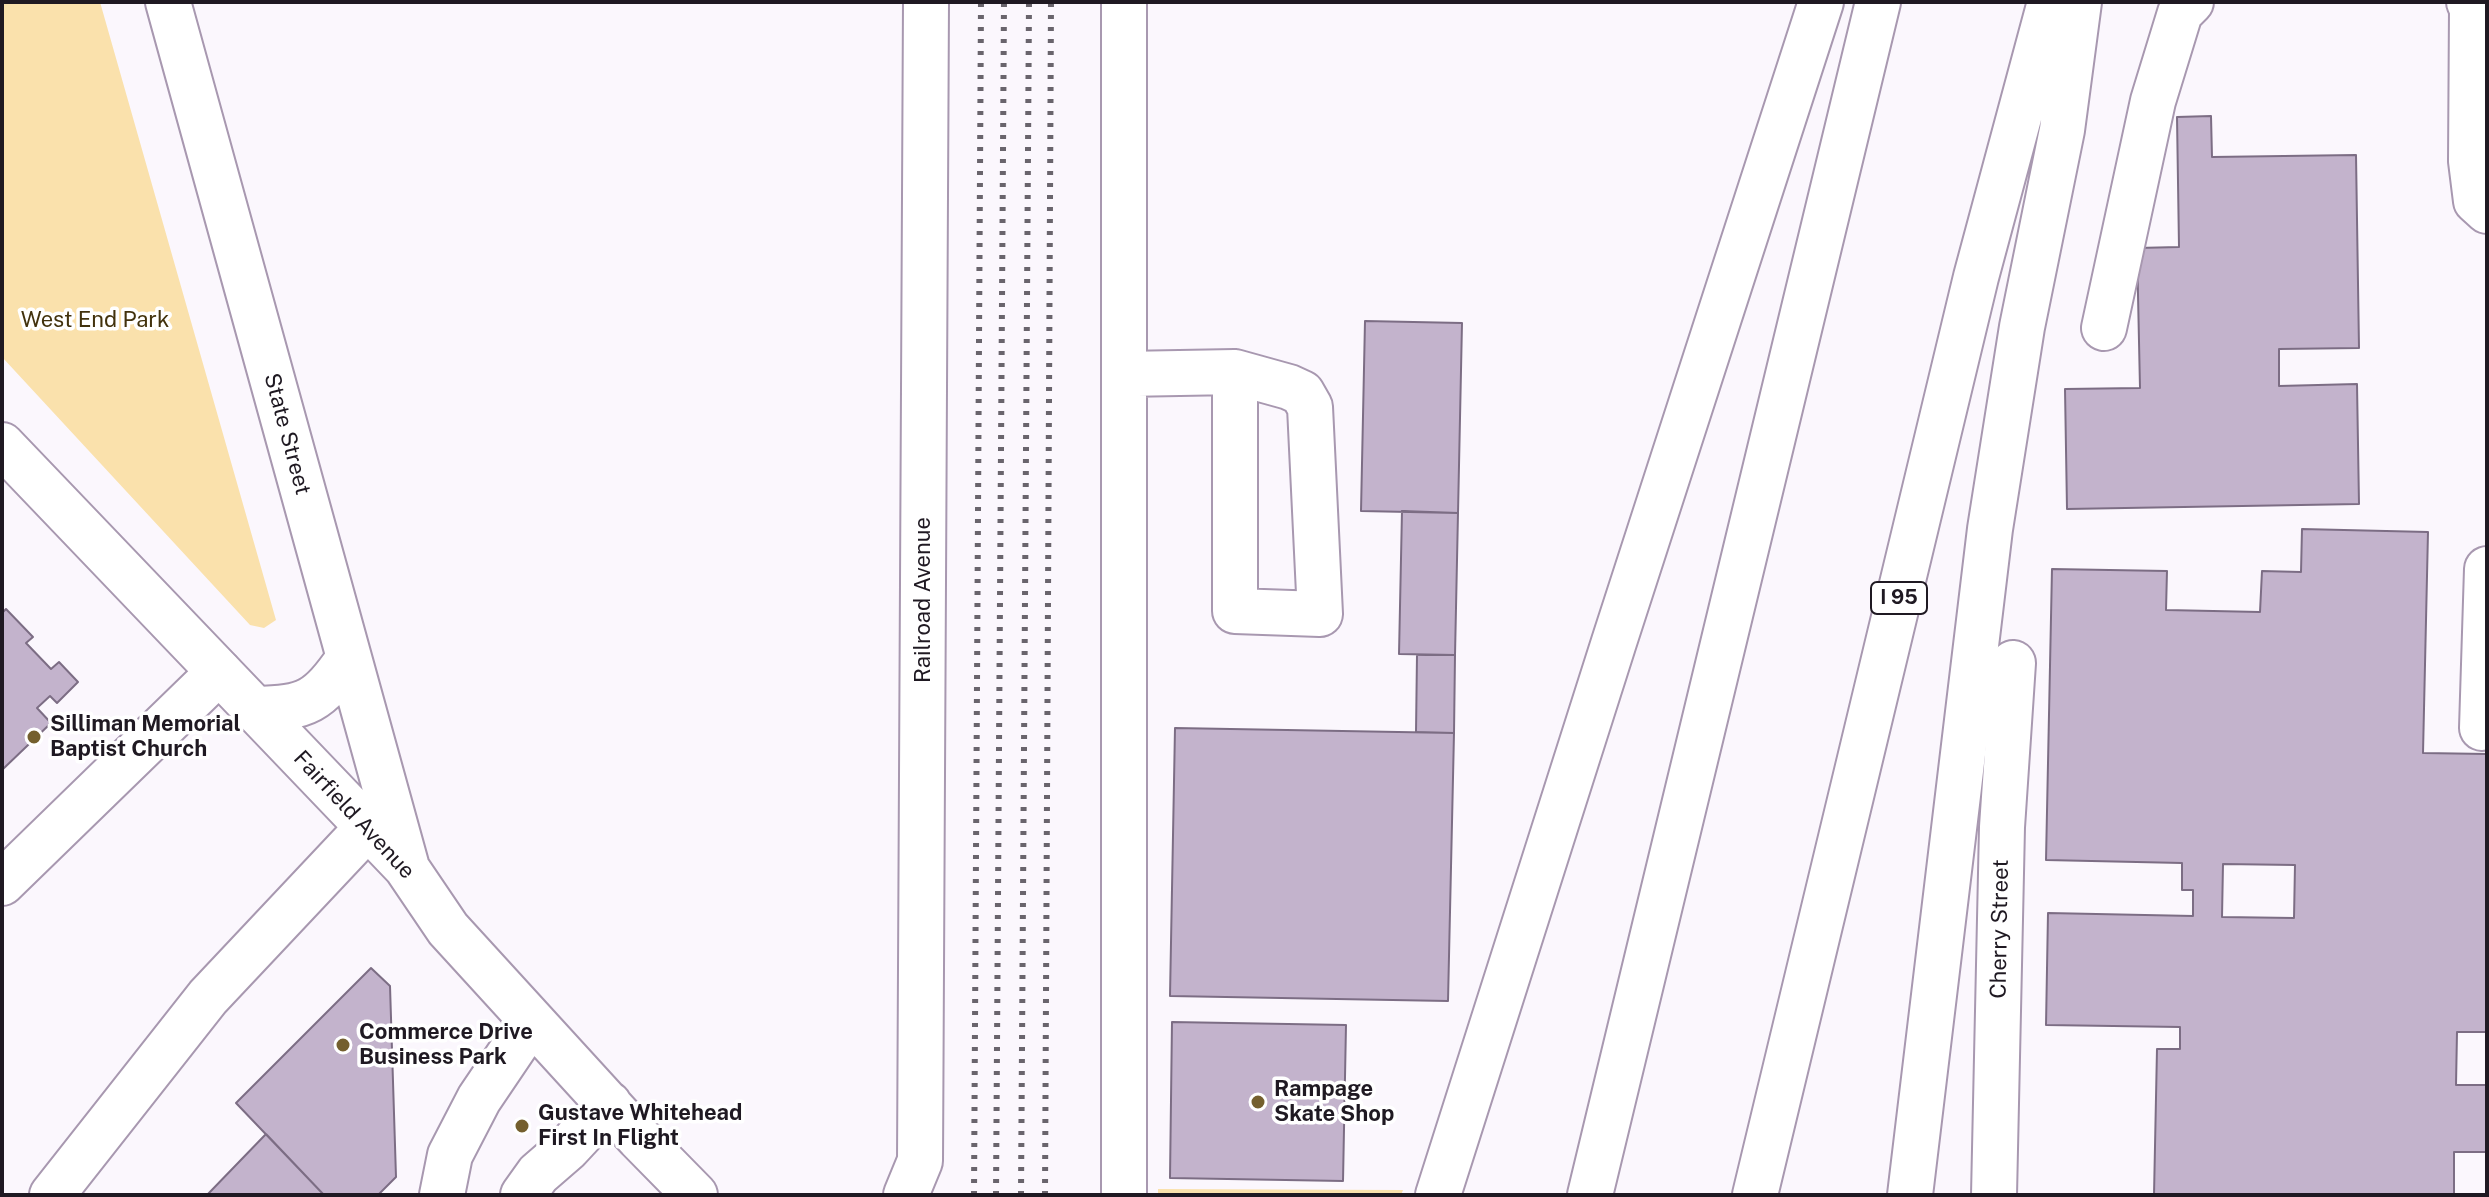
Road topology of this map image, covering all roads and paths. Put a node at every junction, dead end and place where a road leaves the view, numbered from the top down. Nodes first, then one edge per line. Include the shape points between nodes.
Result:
1 (168, 2) edge
2 (926, 2) edge
3 (1124, 2) edge
4 (1821, 2) edge
5 (1878, 2) edge
6 (2050, 2) edge
7 (2079, 2) edge
8 (2191, 2) edge
9 (2469, 2) edge
10 (2487, 211) edge
11 (2104, 328) dead end
12 (1235, 372) junction
13 (1124, 374) junction
14 (7, 459) edge
15 (2487, 569) edge
16 (349, 658) junction
17 (2013, 663) dead end
18 (219, 672) junction
19 (254, 709) junction
20 (2482, 728) dead end
21 (368, 827) junction
22 (406, 867) junction
23 (2, 883) edge
24 (531, 1022) junction
25 (609, 1104) junction
26 (52, 1195) edge
27 (442, 1195) edge
28 (523, 1195) edge
29 (695, 1195) edge
30 (906, 1195) edge
31 (1124, 1195) edge
32 (1438, 1195) edge
33 (1590, 1195) edge
34 (1755, 1195) edge
35 (1910, 1195) edge
36 (1994, 1195) edge

1 - 16 main road, State Street
2 - 30 main road, Railroad Avenue via 920,1161
3 - 13 main road
4 - 32 main road
5 - 33 main road
6 - 34 main road, I 95 via 1976,277
7 - 35 main road via 2062,130 1992,514
8 - 11 main road via 2180,13 2153,101
9 - 10 main road via 2471,161 2476,201
12 - 12 main road via 1302,393 1310,407 1320,614 1235,611
12 - 13 main road
13 - 31 main road
14 - 18 main road, Fairfield Avenue
15 - 20 main road
16 - 19 main road via 328,688 310,701
16 - 22 main road, State Street
17 - 36 main road, Cherry Street via 2002,827
18 - 19 main road, Fairfield Avenue
18 - 23 main road
19 - 21 main road, Fairfield Avenue
21 - 22 main road, Fairfield Avenue
21 - 26 main road via 208,997
22 - 24 main road, Fairfield Avenue via 448,929
24 - 25 main road, Fairfield Avenue
24 - 27 main road via 479,1099 450,1155
25 - 28 main road
25 - 29 main road, Fairfield Avenue

